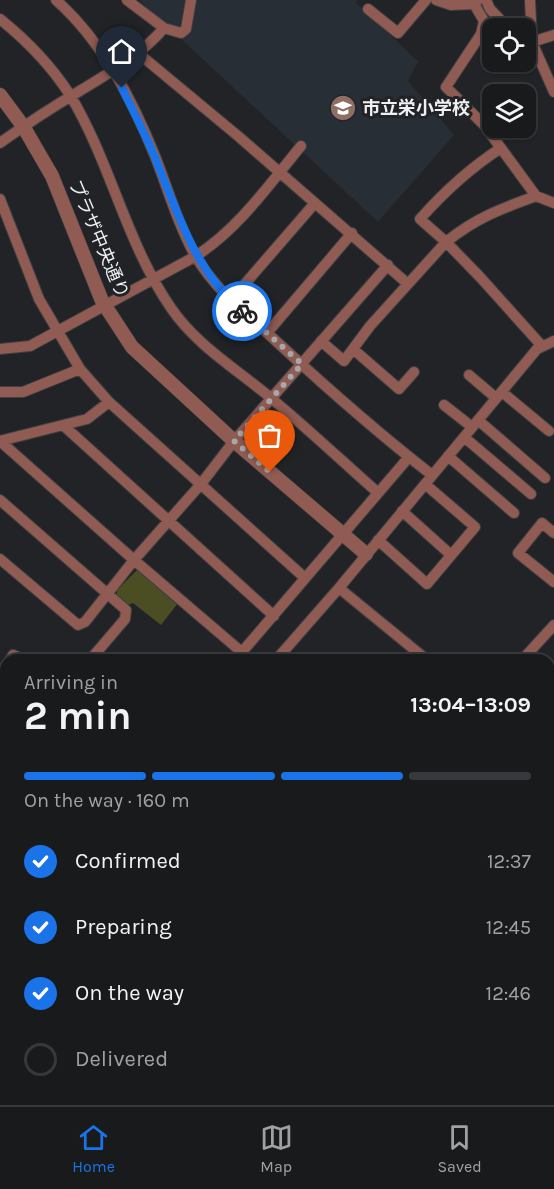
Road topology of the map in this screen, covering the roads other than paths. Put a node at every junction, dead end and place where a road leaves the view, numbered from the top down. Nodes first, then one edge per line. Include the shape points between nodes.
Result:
1 (56, 0) edge
2 (127, 0) edge
3 (191, 0) edge
4 (426, 0) edge
5 (436, 0) edge
6 (486, 0) edge
7 (530, 0) edge
8 (476, 2) edge
9 (368, 9) dead end
10 (499, 18) edge
11 (529, 18) edge
12 (0, 19) edge
13 (164, 28) junction
14 (554, 35) edge
15 (536, 38) edge
16 (138, 53) junction
17 (536, 56) edge
18 (113, 70) junction
19 (554, 92) edge
20 (0, 95) edge
21 (70, 96) junction
22 (23, 126) junction
23 (0, 143) edge
24 (300, 146) dead end
25 (501, 148) junction
26 (280, 172) junction
27 (536, 196) junction
28 (0, 199) edge
29 (315, 202) junction
30 (554, 203) edge
31 (352, 233) junction
32 (446, 242) junction
33 (196, 256) junction
34 (388, 265) junction
35 (154, 279) junction
36 (408, 284) junction
37 (231, 302) junction
38 (105, 305) junction
39 (58, 332) junction
40 (267, 333) junction
41 (321, 341) junction
42 (554, 341) edge
43 (542, 346) junction
44 (0, 349) edge
45 (353, 349) junction
46 (302, 364) junction
47 (80, 369) junction
48 (414, 372) dead end
49 (469, 375) dead end
50 (0, 392) edge
51 (499, 395) junction
52 (271, 398) junction
53 (109, 402) junction
54 (444, 405) dead end
55 (475, 424) junction
56 (64, 426) junction
57 (549, 431) dead end
58 (464, 437) junction
59 (234, 441) junction
60 (448, 456) junction
61 (409, 457) junction
62 (545, 478) dead end
63 (429, 479) junction
64 (201, 484) junction
65 (377, 492) junction
66 (531, 494) dead end
67 (0, 501) edge
68 (402, 511) junction
69 (514, 513) dead end
70 (169, 520) junction
71 (554, 533) edge
72 (343, 535) junction
73 (378, 540) junction
74 (366, 554) junction
75 (451, 555) junction
76 (0, 559) edge
77 (134, 560) junction
78 (305, 578) junction
79 (554, 582) edge
80 (339, 588) junction
81 (107, 594) junction
82 (274, 616) junction
83 (554, 625) edge
84 (242, 652) junction
85 (95, 654) edge
86 (244, 654) edge
87 (283, 654) edge
88 (420, 654) edge
89 (527, 654) edge

1 - 18 street via 90,35
2 - 13 street
3 - 13 street via 186,29 181,33
4 - 9 street via 398,33
5 - 8 street via 452,5
6 - 10 street
7 - 11 street
8 - 25 street via 484,21 481,34 446,87
12 - 21 street via 51,69
13 - 16 street
14 - 15 street
16 - 18 street
16 - 26 street
17 - 19 street
18 - 21 street
18 - 33 street via 140,122
20 - 22 street, プラザ中央通り
21 - 22 street
21 - 35 street via 100,155 138,252
22 - 23 street
22 - 38 street, プラザ中央通り via 52,176
24 - 26 street
25 - 27 street
25 - 32 street via 456,182 420,219
26 - 29 street
26 - 33 street via 247,213
27 - 30 street
27 - 32 street via 467,225
28 - 39 street via 39,299
29 - 31 street
29 - 37 street
31 - 34 street
31 - 40 street
32 - 36 street
32 - 43 street
33 - 35 street
33 - 37 street
34 - 36 street
34 - 41 street
35 - 38 street
35 - 52 street via 172,309 200,341
36 - 45 street
37 - 40 street
38 - 39 street
38 - 59 street, プラザ中央通り via 132,347
39 - 44 street via 30,346
39 - 47 street
40 - 46 street
41 - 45 street via 344,361
41 - 46 street
42 - 43 street
43 - 51 street
45 - 48 street via 399,389
46 - 52 street
46 - 61 street
47 - 50 street via 24,392
47 - 53 street
49 - 51 street
51 - 55 street
51 - 57 street
52 - 59 street
52 - 65 street
53 - 56 street via 87,419
53 - 64 street
54 - 55 street
55 - 58 street
55 - 62 street
56 - 70 street
56 - 77 street via 0,441
58 - 60 street
58 - 66 street
59 - 64 street
59 - 72 street, プラザ中央通り
60 - 63 street
60 - 69 street
61 - 63 street
61 - 65 street
63 - 68 street
63 - 75 street via 475,526
64 - 70 street
64 - 78 street
65 - 72 street
67 - 81 street
68 - 73 street
68 - 75 street
70 - 77 street
70 - 82 street
71 - 79 street via 542,523 518,553
72 - 74 street, プラザ中央通り
72 - 78 street
73 - 74 street
73 - 75 street via 427,584
74 - 80 street
76 - 81 street via 78,625 85,622
77 - 81 street
77 - 84 street
78 - 82 street
80 - 87 street
80 - 88 street
81 - 85 street via 126,610 125,619
82 - 84 street
83 - 89 street
84 - 86 street

